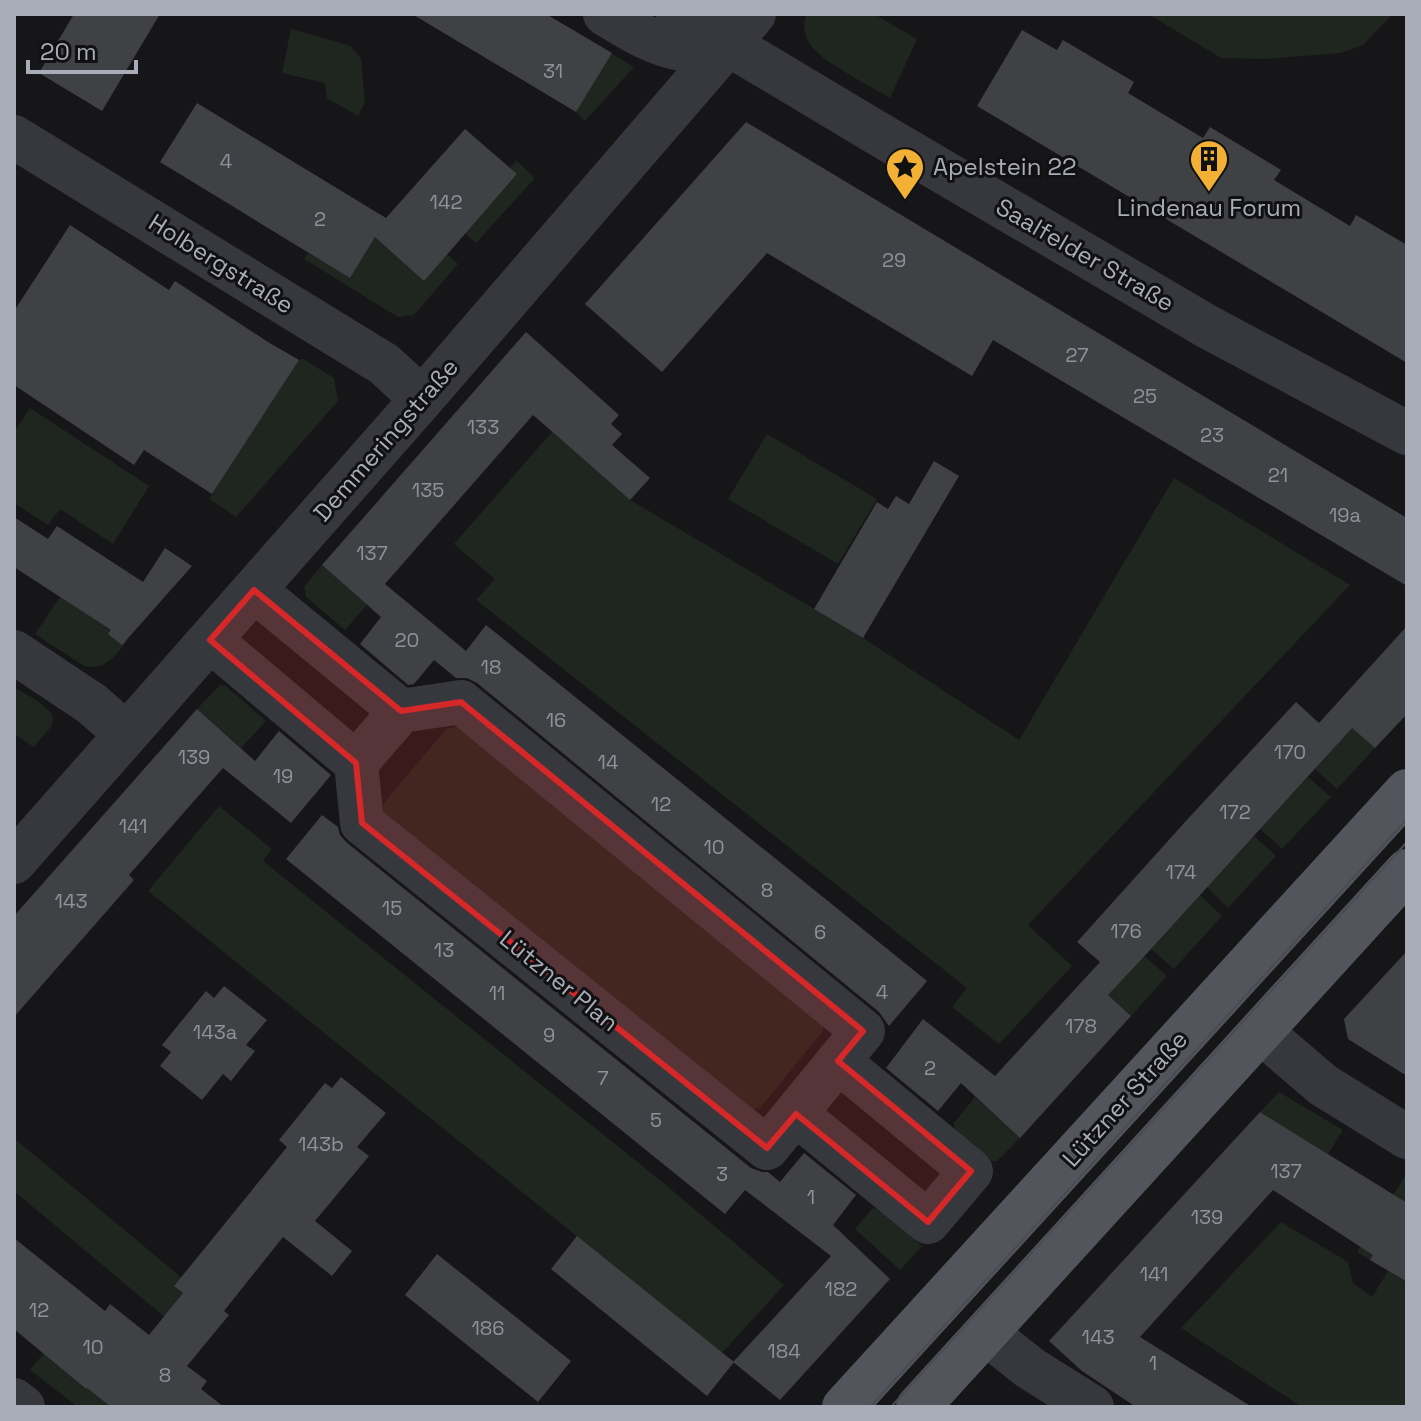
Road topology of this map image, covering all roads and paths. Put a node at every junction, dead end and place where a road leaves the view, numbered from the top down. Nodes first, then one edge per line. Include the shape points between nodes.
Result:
1 (605, 14) edge
2 (678, 14) edge
3 (741, 29) edge
4 (14, 137) edge
5 (422, 399) junction
6 (1407, 433) edge
7 (254, 590) junction
8 (210, 640) junction
9 (14, 652) edge
10 (401, 711) junction
11 (126, 734) junction
12 (356, 763) junction
13 (1407, 791) edge
14 (14, 862) edge
15 (1407, 871) edge
16 (1261, 1032) junction
17 (838, 1061) junction
18 (796, 1114) junction
19 (1407, 1137) edge
20 (986, 1333) junction
21 (14, 1400) edge
22 (23, 1407) edge
23 (844, 1407) edge
24 (918, 1407) edge
25 (1092, 1407) edge

1 - 3 street via 643,36 683,50 706,49
2 - 3 street, Saalfelder Straße
3 - 5 street, Demmeringstraße
3 - 6 street, Saalfelder Straße via 1208,327
4 - 5 street, Holbergstraße via 384,364
5 - 7 street, Demmeringstraße
7 - 8 street, Demmeringstraße
7 - 10 street
8 - 11 street, Demmeringstraße
8 - 12 street
9 - 11 street via 92,704
10 - 12 street
10 - 17 street, Lützner Plan via 461,702 863,1031
11 - 14 street, Demmeringstraße
12 - 18 street, Lützner Plan via 362,823 767,1148
13 - 23 main road, Lützner Straße
15 - 16 main road
16 - 19 street via 1323,1085
16 - 20 main road
17 - 18 street, Lützner Plan
17 - 18 street via 971,1171 928,1222
20 - 24 main road
20 - 25 street
21 - 22 street

